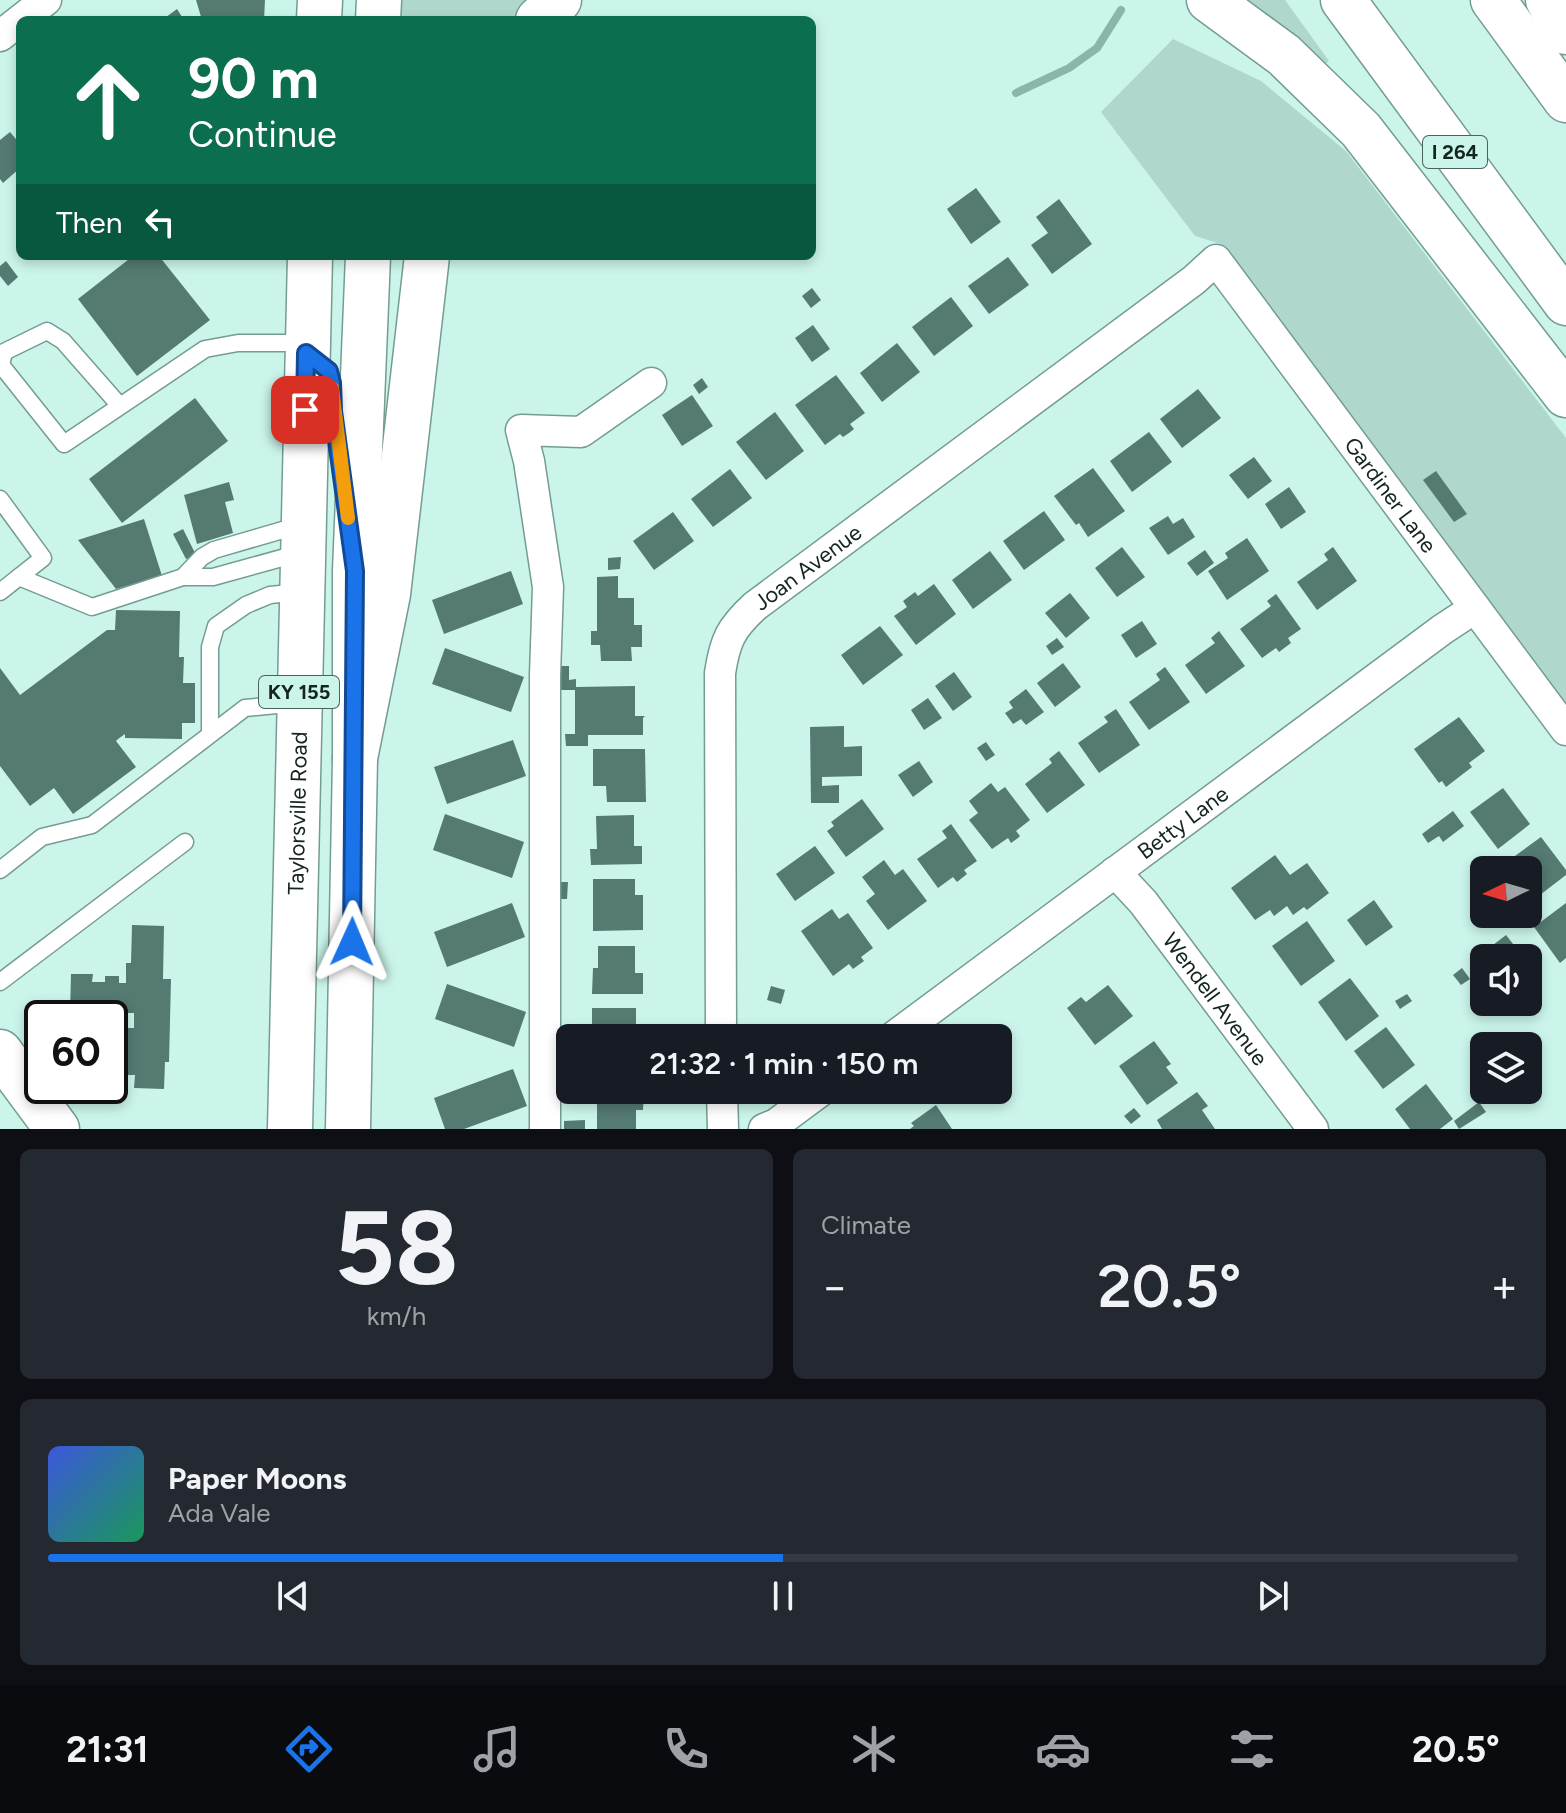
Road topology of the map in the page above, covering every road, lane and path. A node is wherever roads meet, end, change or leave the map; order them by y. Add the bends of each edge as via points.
1 (46, 0) edge
2 (559, 0) edge
3 (1209, 0) edge
4 (1343, 0) edge
5 (1493, 0) edge
6 (1548, 0) edge
7 (26, 16) edge
8 (542, 16) edge
9 (16, 23) edge
10 (1566, 32) edge
11 (0, 36) edge
12 (1566, 100) edge
13 (310, 260) edge
14 (368, 260) edge
15 (427, 260) edge
16 (1216, 260) joint
17 (1566, 303) edge
18 (306, 348) junction
19 (651, 383) dead end
20 (1566, 395) edge
21 (120, 406) junction
22 (0, 499) edge
23 (302, 557) junction
24 (355, 571) junction
25 (19, 577) junction
26 (183, 577) junction
27 (0, 592) edge
28 (1475, 608) junction
29 (299, 703) junction
30 (1566, 730) edge
31 (210, 733) junction
32 (355, 758) junction
33 (185, 842) dead end
34 (0, 870) edge
35 (1115, 872) junction
36 (0, 982) edge
37 (721, 1024) edge
38 (911, 1024) edge
39 (0, 1052) edge
40 (722, 1104) edge
41 (806, 1104) edge
42 (783, 1125) edge
43 (52, 1127) edge
44 (290, 1129) edge
45 (348, 1129) edge
46 (545, 1129) edge
47 (723, 1129) edge
48 (1313, 1129) edge

1 - 7 street
2 - 8 main road
3 - 20 main road via 1284,55 1361,130
4 - 17 main road, I 264
5 - 12 main road
6 - 10 main road
9 - 11 street
13 - 18 main road, Taylorsville Road / KY 155
14 - 24 main road, KY 155
15 - 32 main road via 388,594
16 - 28 street, Gardiner Lane
16 - 37 street, Joan Avenue via 737,622 723,649 720,673
18 - 21 lane via 238,343 205,349
18 - 23 main road, Taylorsville Road / KY 155
18 - 24 main road via 329,371 332,383
19 - 46 street via 581,432 521,430 548,587
21 - 21 lane via 64,444 1,365 4,352 47,331 63,341
22 - 25 lane via 43,558
23 - 26 lane via 213,577
23 - 26 lane via 214,550
23 - 29 main road, Taylorsville Road / KY 155
23 - 31 lane via 270,595 216,626 210,647
24 - 32 main road, KY 155
25 - 26 lane via 92,607
25 - 27 lane
28 - 30 street, Gardiner Lane
28 - 35 street, Betty Lane
29 - 31 lane via 245,708
29 - 44 main road, Taylorsville Road / KY 155
31 - 34 lane via 92,825 42,837
32 - 45 main road, KY 155
33 - 36 lane
35 - 38 street, Betty Lane
35 - 48 street, Wendell Avenue
39 - 43 main road
40 - 47 street
41 - 42 street

